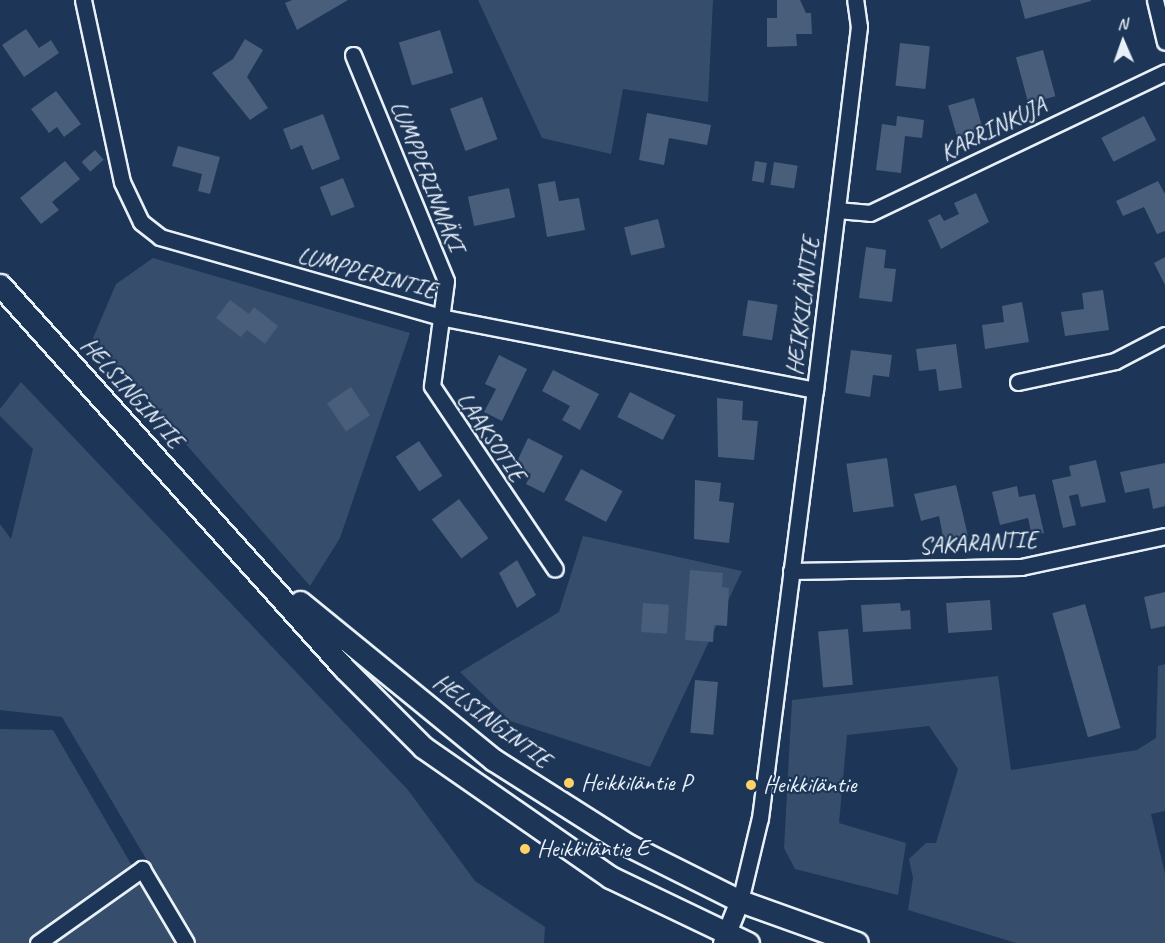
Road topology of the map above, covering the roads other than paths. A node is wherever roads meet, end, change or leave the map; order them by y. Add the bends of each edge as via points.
1 (83, 0) edge
2 (855, 0) edge
3 (1155, 0) edge
4 (1165, 42) edge
5 (353, 55) dead end
6 (1165, 72) edge
7 (837, 210) junction
8 (0, 285) edge
9 (440, 317) junction
10 (1165, 335) edge
11 (1018, 382) dead end
12 (815, 390) junction
13 (1165, 536) edge
14 (251, 561) junction
15 (555, 569) dead end
16 (791, 571) junction
17 (740, 901) junction
18 (724, 939) edge
19 (38, 943) edge
20 (186, 943) edge
21 (748, 943) edge
22 (857, 943) edge

1 - 9 street, LUMPPERINTIE via 122,182 141,222 160,237 186,247
2 - 7 street, HEIKKILÄNTIE via 859,27
3 - 4 street
5 - 9 street, LUMPPERINMÄKI via 446,281
6 - 7 street, KARRINKUJA via 870,213
7 - 12 street, HEIKKILÄNTIE
8 - 14 main road, HELSINGINTIE
9 - 12 street, LUMPPERINTIE
9 - 15 street, LAAKSOTIE via 432,386
10 - 11 street via 1115,361
12 - 16 street, HEIKKILÄNTIE
13 - 16 street, SAKARANTIE via 1021,567
14 - 17 main road, HELSINGINTIE via 494,760 628,845
14 - 18 main road, HELSINGINTIE via 344,668 423,747 610,877
16 - 17 street, HEIKKILÄNTIE via 760,818
17 - 18 street
17 - 22 main road, HELSINGINTIE
18 - 21 main road, HELSINGINTIE
19 - 20 street via 142,868

